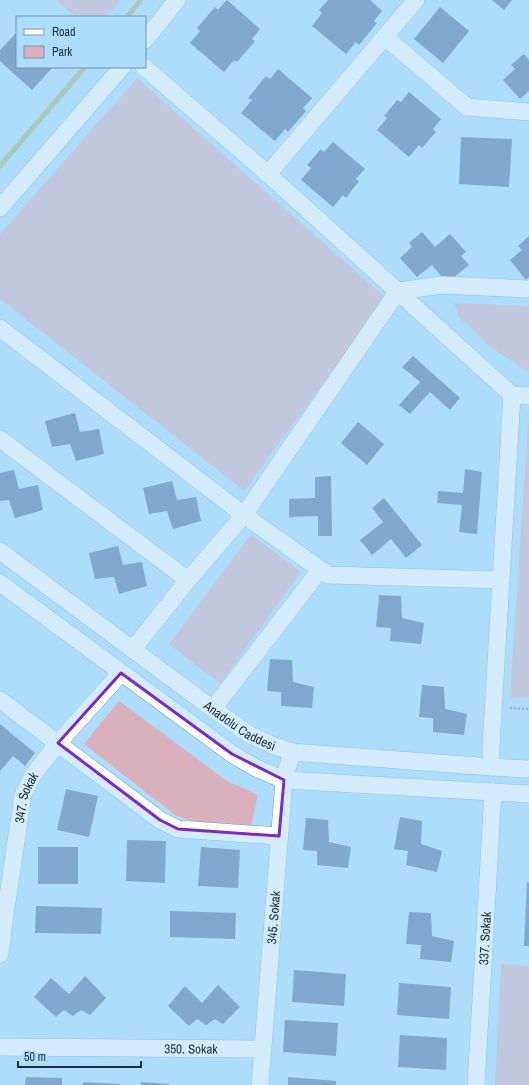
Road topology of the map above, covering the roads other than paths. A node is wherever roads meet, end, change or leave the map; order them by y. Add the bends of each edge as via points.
1 (178, 0) edge
2 (416, 0) edge
3 (385, 37) junction
4 (146, 39) edge
5 (121, 68) edge
6 (145, 68) edge
7 (529, 112) edge
8 (268, 174) junction
9 (0, 208) edge
10 (529, 289) edge
11 (398, 291) junction
12 (0, 328) edge
13 (521, 396) edge
14 (0, 439) edge
15 (244, 515) junction
16 (0, 551) edge
17 (320, 570) junction
18 (188, 580) junction
19 (501, 580) junction
20 (0, 583) edge
21 (133, 649) junction
22 (121, 673) junction
23 (0, 700) edge
24 (213, 709) junction
25 (58, 743) junction
26 (292, 752) junction
27 (491, 767) junction
28 (529, 769) edge
29 (284, 780) junction
30 (493, 792) junction
31 (529, 794) edge
32 (279, 836) junction
33 (2, 922) edge
34 (0, 954) edge
35 (0, 1047) edge
36 (262, 1048) junction
37 (260, 1085) edge
38 (476, 1085) edge

1 - 4 street
2 - 3 street
3 - 7 street via 467,107
3 - 8 street
5 - 9 street
6 - 8 street
8 - 11 street
10 - 11 street via 442,285
11 - 13 street
11 - 15 street
12 - 15 street
13 - 19 street
14 - 18 street
15 - 17 street
15 - 18 street
16 - 21 street, Anadolu Caddesi
17 - 19 street via 328,575
17 - 24 street
18 - 21 street
19 - 27 street
20 - 22 street, Anadolu Caddesi
21 - 24 street, Anadolu Caddesi
22 - 25 street, 347. Sokak
22 - 29 street, Anadolu Caddesi via 232,754
23 - 25 street
24 - 26 street, Anadolu Caddesi via 250,735
25 - 32 street via 160,820 178,829
25 - 33 street, 347. Sokak via 33,775 23,795
26 - 27 street, Anadolu Caddesi
26 - 29 street, 345. Sokak
27 - 28 street, Anadolu Caddesi
29 - 30 street, Anadolu Caddesi
29 - 32 street, 345. Sokak
30 - 31 street, Anadolu Caddesi
30 - 38 street, 337. Sokak
32 - 36 street, 345. Sokak
33 - 34 street, 347. Sokak
35 - 36 street, 350. Sokak
36 - 37 street, 345. Sokak

